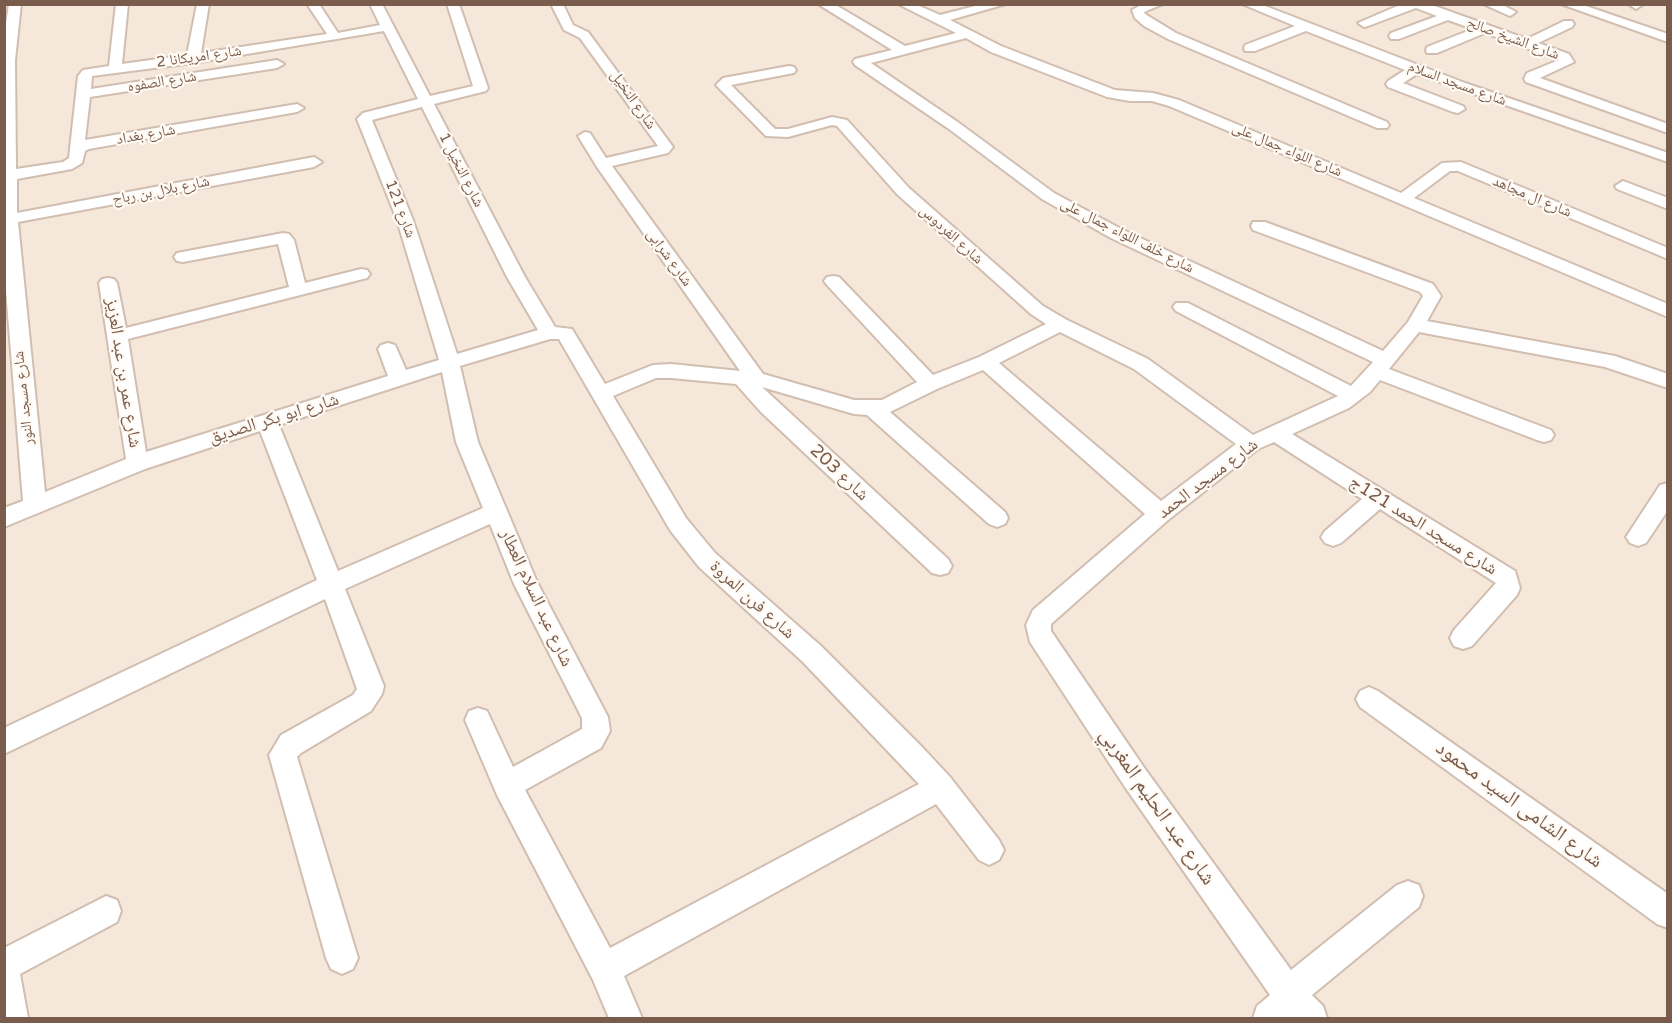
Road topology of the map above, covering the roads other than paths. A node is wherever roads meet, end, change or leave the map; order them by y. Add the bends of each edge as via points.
1 (15, 4) edge
2 (122, 4) edge
3 (203, 4) edge
4 (313, 4) edge
5 (376, 4) edge
6 (453, 4) edge
7 (556, 4) edge
8 (824, 4) edge
9 (904, 4) edge
10 (1000, 4) edge
11 (1157, 4) edge
12 (1248, 4) edge
13 (1415, 4) edge
14 (1489, 4) edge
15 (1567, 4) edge
16 (1446, 11) edge
17 (1510, 12) dead end
18 (939, 19) junction
19 (1364, 23) dead end
20 (1568, 24) dead end
21 (387, 27) junction
22 (1305, 27) junction
23 (1483, 28) junction
24 (967, 34) junction
25 (1395, 36) dead end
26 (335, 37) junction
27 (1668, 38) edge
28 (1527, 44) junction
29 (1250, 48) dead end
30 (1432, 50) dead end
31 (904, 51) junction
32 (194, 59) junction
33 (6, 60) edge
34 (277, 64) dead end
35 (115, 69) junction
36 (1415, 69) junction
37 (789, 70) dead end
38 (877, 75) junction
39 (856, 81) dead end
40 (7, 89) edge
41 (83, 94) junction
42 (426, 103) junction
43 (297, 108) dead end
44 (1458, 109) dead end
45 (1382, 126) dead end
46 (7, 129) edge
47 (1668, 129) edge
48 (585, 136) dead end
49 (77, 149) junction
50 (1668, 158) edge
51 (314, 162) dead end
52 (602, 164) junction
53 (7, 175) edge
54 (1623, 186) dead end
55 (1402, 199) junction
56 (1668, 204) edge
57 (9, 219) junction
58 (1259, 226) dead end
59 (1668, 254) edge
60 (8, 255) edge
61 (183, 257) dead end
62 (361, 274) dead end
63 (833, 281) dead end
64 (108, 283) dead end
65 (298, 289) junction
66 (1182, 307) dead end
67 (1668, 311) edge
68 (1060, 324) junction
69 (1415, 325) junction
70 (549, 333) junction
71 (118, 336) junction
72 (388, 349) dead end
73 (986, 362) junction
74 (450, 363) junction
75 (1381, 365) junction
76 (748, 378) junction
77 (399, 379) junction
78 (1668, 381) edge
79 (930, 384) junction
80 (602, 393) junction
81 (1353, 396) junction
82 (872, 408) junction
83 (267, 422) junction
84 (1273, 432) junction
85 (1544, 435) dead end
86 (1251, 444) junction
87 (137, 463) junction
88 (1668, 491) edge
89 (1378, 498) junction
90 (34, 505) junction
91 (496, 512) junction
92 (1160, 514) junction
93 (4, 518) edge
94 (997, 518) dead end
95 (1333, 537) dead end
96 (1638, 537) dead end
97 (940, 566) dead end
98 (331, 585) junction
99 (1042, 617) joint
100 (1463, 638) dead end
101 (1369, 699) dead end
102 (478, 720) dead end
103 (4, 742) edge
104 (507, 785) junction
105 (940, 787) junction
106 (989, 850) dead end
107 (1408, 896) dead end
108 (106, 910) dead end
109 (1668, 913) edge
110 (342, 958) dead end
111 (4, 965) edge
112 (604, 969) junction
113 (4, 973) edge
114 (1290, 1007) edge
115 (12, 1018) edge
116 (626, 1018) edge

1 - 33 street, شارع مسجد النور
2 - 35 street
3 - 32 street
4 - 26 street
5 - 21 street, شارع النخيل 1
6 - 42 street via 481,87
7 - 52 street, شارع النخيل via 568,27 584,35 666,147
8 - 31 street
9 - 18 street, شارع اللواء جمال على
10 - 18 street
11 - 45 street via 1138,10 1138,15 1172,36
12 - 22 street, شارع مسجد السلام
13 - 16 street, شارع الشيخ صالح
13 - 19 street
14 - 17 street
15 - 27 street
16 - 23 street, شارع الشيخ صالح
16 - 25 street
18 - 24 street, شارع اللواء جمال على
20 - 28 street
21 - 26 street, شارع امريكانا 2
21 - 42 street, شارع النخيل 1
22 - 29 street
22 - 36 street, شارع مسجد السلام
23 - 28 street, شارع الشيخ صالح
23 - 30 street
24 - 31 street
24 - 55 street, شارع اللواء جمال على via 996,50 1112,94 1162,98
26 - 32 street, شارع امريكانا 2
28 - 47 street, شارع الشيخ صالح via 1567,60 1532,76 1533,81
31 - 38 street via 861,61
32 - 35 street, شارع امريكانا 2
33 - 40 street, شارع مسجد النور
34 - 41 street, شارع الصفوه
35 - 41 street, شارع امريكانا 2 via 88,73
36 - 44 street via 1393,84
36 - 50 street, شارع مسجد السلام
37 - 68 street, شارع الفردوس via 723,85 771,133 788,133 834,121 842,123 903,191 1037,310
38 - 39 street
38 - 75 street, شارع خلف اللواء جمال على via 1048,196 1084,217
40 - 46 street, شارع مسجد النور
41 - 49 street, شارع امريكانا 2
42 - 70 street, شارع النخيل 1
42 - 74 street, شارع 121 via 364,119 405,220
43 - 49 street, شارع بغداد
46 - 53 street, شارع مسجد النور
48 - 52 street, شارع شرابى
49 - 53 street via 77,160 67,166
51 - 57 street, شارع بلال بن رباح
52 - 76 street, شارع شرابى
53 - 57 street, شارع مسجد النور
54 - 56 street
55 - 59 street, شارع ال مجاهد via 1454,165
55 - 67 street, شارع اللواء جمال على
57 - 60 street, شارع مسجد النور
58 - 69 street, شارع مسجد الحمد via 1427,288 1432,296
60 - 90 street, شارع مسجد النور
61 - 65 street via 283,238
62 - 65 street
63 - 79 street
64 - 71 street, شارع عمر بن عبد العزيز
65 - 71 street
66 - 81 street
68 - 73 street
68 - 86 street, شارع الفردوس via 1141,364
69 - 75 street, شارع مسجد الحمد
69 - 78 street via 1608,361
70 - 74 street, شارع ابو بكر الصديق
70 - 80 street, شارع فرن المروة via 567,335
71 - 87 street, شارع عمر بن عبد العزيز
72 - 77 street
73 - 79 street
73 - 92 street
74 - 77 street, شارع ابو بكر الصديق
74 - 91 street, شارع عبد السلام العطار via 467,441
75 - 81 street, شارع مسجد الحمد
75 - 85 street, شارع خلف اللواء جمال على
76 - 80 street via 662,370
76 - 82 street
76 - 97 street, شارع 203 via 768,407
77 - 83 street, شارع ابو بكر الصديق
79 - 82 street via 887,406
80 - 105 street, شارع فرن المروة via 678,524 707,560 812,654
81 - 84 street, شارع مسجد الحمد
82 - 94 street
83 - 87 street, شارع ابو بكر الصديق
83 - 98 street
84 - 86 street, شارع مسجد الحمد
84 - 89 street, شارع مسجد الحمد 121ج
86 - 92 street, شارع مسجد الحمد
87 - 90 street, شارع ابو بكر الصديق
88 - 96 street
89 - 95 street
89 - 100 street, شارع مسجد الحمد 121ج via 1507,578 1508,588
90 - 93 street, شارع ابو بكر الصديق
91 - 98 street
91 - 104 street, شارع عبد السلام العطار via 526,584 595,717 596,731 591,739
92 - 99 street, شارع مسجد الحمد
98 - 103 street
98 - 110 street via 371,686 369,694 362,703 291,744 283,761
99 - 114 street, شارع عبد الحليم المغربي via 1039,634
101 - 109 street, شارع الشامى السيد محمود
102 - 104 street
104 - 112 street
105 - 106 street, شارع فرن المروة
105 - 112 street
107 - 114 street, شارع عبد الحليم المغربي
108 - 111 street
112 - 116 street
113 - 115 street

